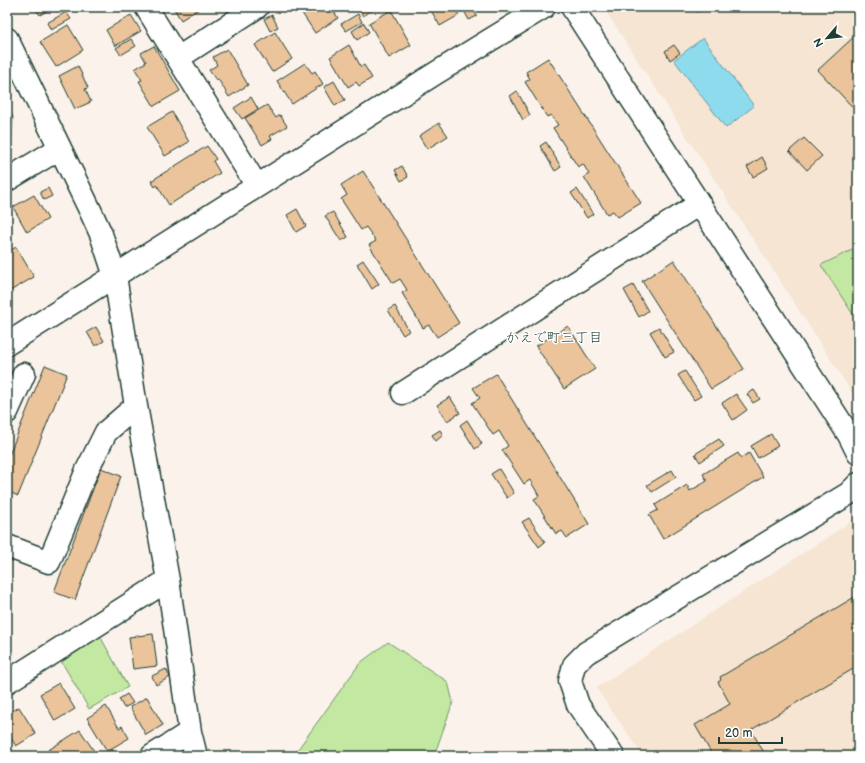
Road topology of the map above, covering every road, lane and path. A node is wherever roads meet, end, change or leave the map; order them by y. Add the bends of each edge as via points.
1 (146, 7) edge
2 (257, 7) edge
3 (544, 7) edge
4 (572, 7) edge
5 (7, 39) edge
6 (178, 58) junction
7 (60, 148) junction
8 (7, 180) edge
9 (257, 186) junction
10 (699, 204) junction
11 (115, 276) junction
12 (7, 344) edge
13 (24, 374) dead end
14 (403, 393) dead end
15 (136, 406) junction
16 (7, 412) edge
17 (858, 452) edge
18 (858, 484) edge
19 (7, 546) edge
20 (168, 580) junction
21 (7, 682) edge
22 (190, 732) junction
23 (152, 756) edge
24 (196, 756) edge
25 (613, 756) edge

1 - 6 street
2 - 6 street
3 - 9 street
4 - 10 street
5 - 7 street
6 - 9 street
7 - 8 street
7 - 11 street via 101,234
9 - 11 street
10 - 14 street
10 - 17 street
11 - 12 street
11 - 15 street
13 - 16 street
15 - 19 street via 106,432 86,470 49,562
15 - 20 street
18 - 25 street via 848,494 586,653 574,665 570,681 578,705
20 - 21 street
20 - 22 street
22 - 23 street
22 - 24 street

